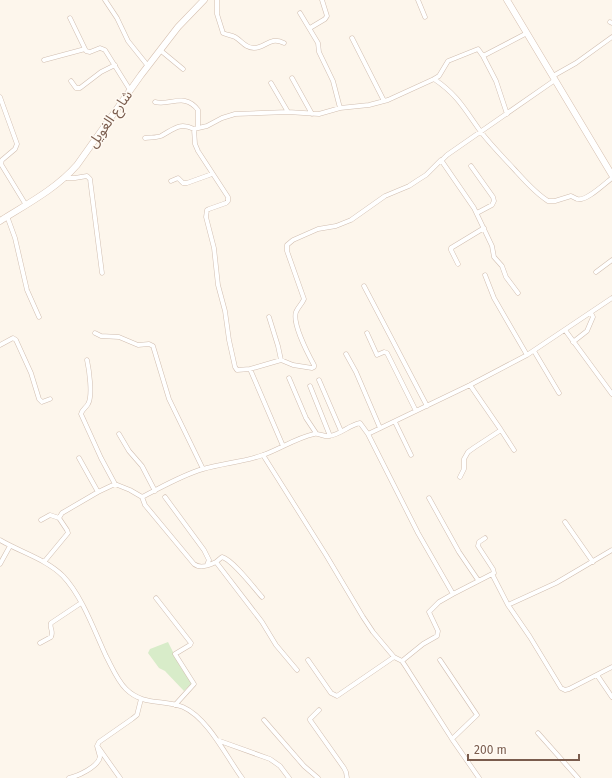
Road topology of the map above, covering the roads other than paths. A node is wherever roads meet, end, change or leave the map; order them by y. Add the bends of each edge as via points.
1 (105, 0) edge
2 (204, 0) edge
3 (217, 0) edge
4 (322, 0) edge
5 (418, 0) edge
6 (507, 0) edge
7 (300, 13) dead end
8 (425, 17) dead end
9 (70, 18) dead end
10 (310, 28) junction
11 (527, 33) junction
12 (612, 37) edge
13 (352, 38) dead end
14 (284, 43) dead end
15 (85, 49) junction
16 (160, 50) junction
17 (483, 56) junction
18 (44, 60) dead end
19 (115, 65) junction
20 (148, 66) junction
21 (183, 69) dead end
22 (292, 78) dead end
23 (554, 78) junction
24 (434, 80) junction
25 (71, 81) dead end
26 (270, 83) dead end
27 (130, 90) junction
28 (0, 97) edge
29 (155, 102) dead end
30 (384, 102) junction
31 (340, 108) junction
32 (288, 112) junction
33 (312, 114) junction
34 (507, 114) junction
35 (196, 128) junction
36 (482, 132) junction
37 (145, 138) dead end
38 (441, 160) junction
39 (471, 166) dead end
40 (212, 174) junction
41 (612, 177) edge
42 (66, 178) junction
43 (171, 182) dead end
44 (26, 205) junction
45 (477, 213) junction
46 (7, 216) junction
47 (0, 221) edge
48 (484, 228) junction
49 (612, 260) edge
50 (458, 264) dead end
51 (596, 272) dead end
52 (102, 273) dead end
53 (485, 275) dead end
54 (364, 286) dead end
55 (518, 293) dead end
56 (612, 298) edge
57 (591, 313) junction
58 (39, 317) dead end
59 (269, 317) dead end
60 (565, 330) junction
61 (95, 333) dead end
62 (367, 333) dead end
63 (574, 342) junction
64 (0, 345) edge
65 (534, 351) junction
66 (346, 354) dead end
67 (527, 355) junction
68 (87, 360) dead end
69 (281, 360) junction
70 (250, 369) junction
71 (289, 378) dead end
72 (319, 380) dead end
73 (470, 385) junction
74 (310, 386) dead end
75 (559, 393) dead end
76 (612, 394) edge
77 (50, 399) dead end
78 (427, 406) junction
79 (416, 411) junction
80 (395, 422) junction
81 (380, 428) junction
82 (501, 430) junction
83 (341, 431) junction
84 (316, 433) junction
85 (119, 434) dead end
86 (368, 434) junction
87 (330, 436) junction
88 (283, 446) junction
89 (514, 450) dead end
90 (264, 455) junction
91 (411, 455) dead end
92 (79, 458) dead end
93 (203, 469) junction
94 (460, 477) dead end
95 (115, 484) junction
96 (155, 491) junction
97 (98, 492) junction
98 (142, 496) junction
99 (164, 497) dead end
100 (429, 498) dead end
101 (59, 518) junction
102 (42, 520) dead end
103 (564, 522) dead end
104 (485, 538) dead end
105 (0, 540) edge
106 (10, 546) junction
107 (612, 550) edge
108 (44, 562) junction
109 (216, 562) junction
110 (592, 562) junction
111 (0, 564) edge
112 (207, 565) junction
113 (492, 574) junction
114 (478, 580) junction
115 (453, 594) junction
116 (262, 597) dead end
117 (156, 598) dead end
118 (81, 603) junction
119 (508, 605) junction
120 (40, 642) dead end
121 (394, 657) junction
122 (308, 660) dead end
123 (440, 660) dead end
124 (402, 661) junction
125 (612, 667) edge
126 (297, 670) dead end
127 (597, 675) junction
128 (612, 697) edge
129 (141, 699) junction
130 (175, 705) junction
131 (319, 710) dead end
132 (264, 720) dead end
133 (538, 733) dead end
134 (452, 739) junction
135 (217, 740) junction
136 (97, 746) junction
137 (69, 778) edge
138 (120, 778) edge
139 (242, 778) edge
140 (289, 778) edge
141 (318, 778) edge
142 (347, 778) edge
143 (479, 778) edge
144 (578, 778) edge

1 - 20 street via 128,41
2 - 16 street, شارع الغويل
3 - 14 street via 217,14 223,33 235,37 246,46 256,48 274,40
4 - 10 street via 327,16 325,20
5 - 8 street
6 - 11 street
7 - 10 street
9 - 15 street
10 - 31 street via 333,81
11 - 17 street
11 - 23 street
12 - 23 street
13 - 30 street
15 - 18 street
15 - 19 street via 88,52 103,49
16 - 20 street, شارع الغويل
16 - 21 street
17 - 24 street via 477,49 448,61
17 - 34 street via 496,81
19 - 25 street via 80,88 76,88
19 - 27 street
20 - 27 street, شارع الغويل
22 - 33 street
23 - 34 street
23 - 41 street
24 - 30 street
24 - 36 street via 459,99
26 - 32 street
27 - 42 street, شارع الغويل
28 - 44 street via 17,144 16,149 2,160 1,164
29 - 35 street via 177,100 192,104 198,110
30 - 31 street
31 - 33 street
32 - 33 street
32 - 35 street via 235,114
34 - 36 street
35 - 37 street via 179,126 160,136
35 - 40 street via 195,144
36 - 38 street
36 - 41 street via 518,173 548,201 571,196 577,199 584,198
38 - 45 street
38 - 69 street via 426,175 409,186 385,196 351,220 318,229 287,245 294,274 304,299 296,312 296,320 314,367 300,367
39 - 45 street via 494,201 492,205
40 - 43 street via 187,183 178,178
40 - 70 street via 228,197 226,203 209,208 206,213 216,258 218,285 235,367 239,370
42 - 44 street, شارع الغويل
42 - 52 street via 87,176 90,179
44 - 46 street, شارع الغويل
45 - 48 street
46 - 47 street, شارع الغويل
46 - 58 street via 26,285
48 - 50 street via 451,248
48 - 55 street via 494,257
49 - 51 street
53 - 67 street via 496,303
54 - 78 street
56 - 57 street
57 - 60 street
57 - 63 street via 593,317 587,331
59 - 69 street
60 - 63 street
60 - 65 street
61 - 93 street via 119,337 138,345 153,346 169,400
62 - 79 street via 377,355 384,352 387,354
63 - 76 street
64 - 77 street via 13,338 16,340 39,399 42,402
65 - 67 street
65 - 75 street
66 - 81 street
67 - 73 street
68 - 95 street via 90,400 81,414
69 - 70 street
70 - 88 street
71 - 84 street via 306,418
72 - 83 street
73 - 78 street
73 - 82 street
74 - 87 street
78 - 79 street
79 - 80 street
80 - 81 street
80 - 91 street
81 - 86 street
82 - 89 street
82 - 94 street via 468,452
83 - 86 street via 354,424 360,424
83 - 87 street
84 - 87 street
84 - 88 street
85 - 96 street via 142,466
86 - 115 street via 418,533
88 - 90 street
90 - 93 street
90 - 121 street via 363,617
92 - 97 street
93 - 96 street
95 - 97 street
95 - 98 street
96 - 98 street
97 - 101 street via 66,510
98 - 112 street via 145,504 194,564 197,567
99 - 112 street via 204,550 209,560
100 - 114 street
101 - 102 street via 50,516
101 - 108 street via 68,533
103 - 110 street
104 - 113 street via 478,546 493,569
105 - 106 street
106 - 108 street
106 - 111 street
107 - 110 street
108 - 118 street via 62,575
109 - 112 street
109 - 116 street via 222,557 225,558
109 - 126 street
110 - 119 street via 556,583
113 - 114 street
113 - 119 street
114 - 115 street
115 - 124 street via 429,612 438,631 437,636 422,644
117 - 130 street via 191,643 175,654 194,684
118 - 120 street via 51,623 51,636
118 - 129 street via 118,678 130,693
119 - 127 street via 562,688 569,689
121 - 122 street via 337,696 331,693
121 - 124 street
123 - 134 street via 477,715
124 - 134 street
125 - 127 street
127 - 128 street
129 - 130 street
129 - 136 street via 137,715 102,739
130 - 135 street via 191,712 206,725
131 - 142 street via 310,720 341,762
132 - 141 street via 304,766
133 - 144 street
134 - 143 street
135 - 139 street
135 - 140 street via 270,759 280,766
136 - 137 street via 100,757 98,762
136 - 138 street

